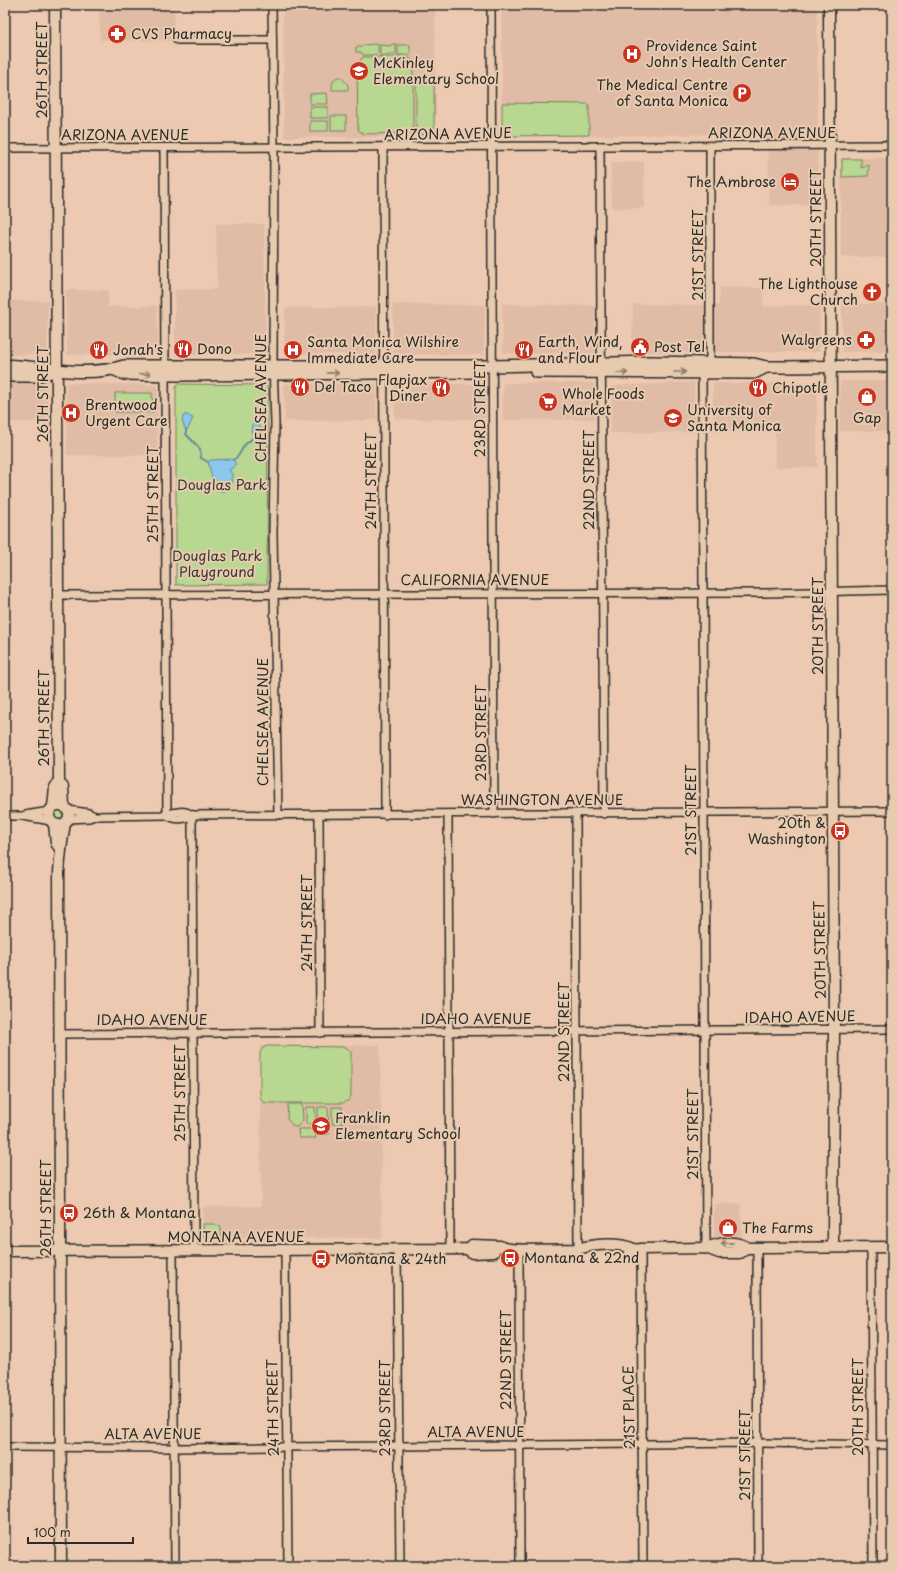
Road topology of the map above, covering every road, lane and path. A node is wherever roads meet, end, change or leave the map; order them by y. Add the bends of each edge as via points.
1 (55, 5) edge
2 (272, 5) edge
3 (491, 5) edge
4 (829, 5) edge
5 (177, 40) dead end
6 (272, 40) junction
7 (829, 145) junction
8 (892, 145) edge
9 (492, 146) junction
10 (600, 146) junction
11 (710, 146) junction
12 (5, 148) edge
13 (56, 148) junction
14 (164, 148) junction
15 (274, 148) junction
16 (383, 148) junction
17 (715, 363) junction
18 (5, 365) edge
19 (892, 366) edge
20 (766, 367) junction
21 (830, 367) junction
22 (273, 369) junction
23 (492, 369) junction
24 (602, 369) junction
25 (56, 370) junction
26 (384, 370) junction
27 (165, 371) junction
28 (702, 372) junction
29 (5, 376) edge
30 (892, 590) edge
31 (494, 593) junction
32 (603, 593) junction
33 (703, 593) junction
34 (832, 593) junction
35 (167, 594) junction
36 (275, 594) junction
37 (384, 594) junction
38 (58, 595) junction
39 (59, 783) junction
40 (892, 811) edge
41 (704, 812) junction
42 (832, 812) junction
43 (319, 814) junction
44 (385, 814) junction
45 (448, 814) junction
46 (494, 814) junction
47 (576, 814) junction
48 (604, 814) junction
49 (66, 815) junction
50 (167, 815) junction
51 (192, 815) junction
52 (278, 815) junction
53 (5, 816) edge
54 (52, 816) junction
55 (60, 849) junction
56 (834, 1029) junction
57 (892, 1029) edge
58 (705, 1031) junction
59 (448, 1032) junction
60 (577, 1032) junction
61 (192, 1033) junction
62 (320, 1033) junction
63 (60, 1034) junction
64 (833, 1247) junction
65 (871, 1247) junction
66 (892, 1247) edge
67 (706, 1248) junction
68 (752, 1248) junction
69 (397, 1249) junction
70 (450, 1249) junction
71 (519, 1249) junction
72 (578, 1249) junction
73 (637, 1249) junction
74 (194, 1250) junction
75 (285, 1250) junction
76 (5, 1251) edge
77 (60, 1251) junction
78 (173, 1251) junction
79 (758, 1443) junction
80 (520, 1445) junction
81 (643, 1445) junction
82 (872, 1445) junction
83 (892, 1445) edge
84 (287, 1446) junction
85 (398, 1446) junction
86 (5, 1447) edge
87 (61, 1447) junction
88 (174, 1448) junction
89 (62, 1566) edge
90 (174, 1566) edge
91 (288, 1566) edge
92 (400, 1566) edge
93 (520, 1566) edge
94 (643, 1566) edge
95 (758, 1566) edge
96 (873, 1566) edge

1 - 13 street, 26TH STREET
2 - 6 street, CHELSEA AVENUE
3 - 9 street, 23RD STREET
4 - 7 street, 20TH STREET
5 - 6 street
6 - 15 street, CHELSEA AVENUE
7 - 8 street, ARIZONA AVENUE
7 - 11 street, ARIZONA AVENUE
7 - 21 street, 20TH STREET
9 - 10 street, ARIZONA AVENUE
9 - 16 street, ARIZONA AVENUE
9 - 23 street, 23RD STREET
10 - 11 street, ARIZONA AVENUE
10 - 24 street, 22ND STREET
11 - 17 street, 21ST STREET
12 - 13 street, ARIZONA AVENUE
13 - 14 street, ARIZONA AVENUE
13 - 25 street, 26TH STREET
14 - 15 street, ARIZONA AVENUE
14 - 27 street, 25TH STREET
15 - 16 street, ARIZONA AVENUE
15 - 22 street, CHELSEA AVENUE
16 - 26 street, 24TH STREET
17 - 20 main road via 754,364
17 - 24 main road
17 - 28 main road via 716,367 705,368
18 - 25 main road
19 - 21 main road
20 - 21 main road
20 - 28 main road via 754,372
21 - 34 street, 20TH STREET
22 - 26 main road
22 - 27 main road
22 - 36 street, CHELSEA AVENUE
23 - 24 main road
23 - 26 main road
23 - 31 street, 23RD STREET
24 -> 28 main road
24 - 32 street, 22ND STREET
25 - 27 main road via 113,369 124,366
25 - 29 main road via 37,376
25 - 38 street, 26TH STREET
26 - 37 street, 24TH STREET
27 - 35 street, 25TH STREET
28 - 33 street, 21ST STREET
30 - 34 street, CALIFORNIA AVENUE
31 - 32 street, CALIFORNIA AVENUE
31 - 37 street, CALIFORNIA AVENUE
31 - 46 street, 23RD STREET
32 - 33 street, CALIFORNIA AVENUE
32 - 48 street, 22ND STREET
33 - 34 street, CALIFORNIA AVENUE
33 - 41 street, 21ST STREET
34 - 42 street, 20TH STREET
35 - 36 street, CALIFORNIA AVENUE
35 - 38 street, CALIFORNIA AVENUE
35 - 50 street, 25TH STREET
36 - 37 street, CALIFORNIA AVENUE
36 - 52 street, CHELSEA AVENUE
37 - 44 street, 24TH STREET
38 - 39 street, 26TH STREET
39 - 49 street, 26TH STREET via 63,786
39 - 54 street, 26TH STREET via 55,787
40 - 42 street, WASHINGTON AVENUE
41 - 42 street, WASHINGTON AVENUE
41 - 48 street, WASHINGTON AVENUE
41 - 58 street, 21ST STREET
42 - 56 street, 20TH STREET
43 - 44 street, WASHINGTON AVENUE
43 - 52 street, WASHINGTON AVENUE
43 - 62 street, 24TH STREET
44 - 45 street, WASHINGTON AVENUE
45 - 46 street, WASHINGTON AVENUE
45 - 59 street
46 - 47 street, WASHINGTON AVENUE
47 - 48 street, WASHINGTON AVENUE
47 - 60 street, 22ND STREET
49 - 50 street, WASHINGTON AVENUE via 90,818
49 - 54 street via 59,825
49 - 54 street via 58,805
49 - 55 street, 26TH STREET
50 - 51 street, WASHINGTON AVENUE via 173,812 187,812
51 - 52 street, WASHINGTON AVENUE
51 - 61 street, 25TH STREET
53 - 54 street
54 - 55 street, 26TH STREET via 56,843
55 - 63 street, 26TH STREET
56 - 57 street, IDAHO AVENUE
56 - 58 street, IDAHO AVENUE
56 - 64 street, 20TH STREET
58 - 60 street, IDAHO AVENUE
58 - 67 street, 21ST STREET
59 - 60 street, IDAHO AVENUE
59 - 62 street, IDAHO AVENUE
59 - 70 street
60 - 72 street, 22ND STREET
61 - 62 street, IDAHO AVENUE
61 - 63 street, IDAHO AVENUE
61 - 74 street, 25TH STREET
63 - 77 street, 26TH STREET
64 - 65 street, MONTANA AVENUE
64 - 68 street, MONTANA AVENUE
65 - 66 street, MONTANA AVENUE
65 - 82 street, 20TH STREET
67 - 68 street, MONTANA AVENUE via 719,1253 740,1253
67 - 73 street, MONTANA AVENUE
68 - 79 street, 21ST STREET
69 - 70 street, MONTANA AVENUE
69 - 75 street, MONTANA AVENUE
69 - 85 street, 23RD STREET
70 - 71 street, MONTANA AVENUE via 468,1249 472,1245
71 - 72 street, MONTANA AVENUE
71 - 80 street, 22ND STREET
72 - 73 street, MONTANA AVENUE via 586,1252 627,1252
73 - 81 street, 21ST PLACE
74 - 75 street, MONTANA AVENUE
74 - 78 street, MONTANA AVENUE
75 - 84 street, 24TH STREET
76 - 77 street, MONTANA AVENUE
77 - 78 street, MONTANA AVENUE
77 - 87 street, 26TH STREET
78 - 88 street
79 - 81 street, ALTA AVENUE
79 - 82 street, ALTA AVENUE
79 - 95 street, 21ST STREET
80 - 81 street, ALTA AVENUE
80 - 85 street, ALTA AVENUE
80 - 93 street, 22ND STREET
81 - 94 street, 21ST PLACE
82 - 83 street, ALTA AVENUE
82 - 96 street, 20TH STREET
84 - 85 street, ALTA AVENUE
84 - 88 street, ALTA AVENUE
84 - 91 street, 24TH STREET
85 - 92 street, 23RD STREET
86 - 87 street, ALTA AVENUE
87 - 88 street, ALTA AVENUE
87 - 89 street, 26TH STREET
88 - 90 street

